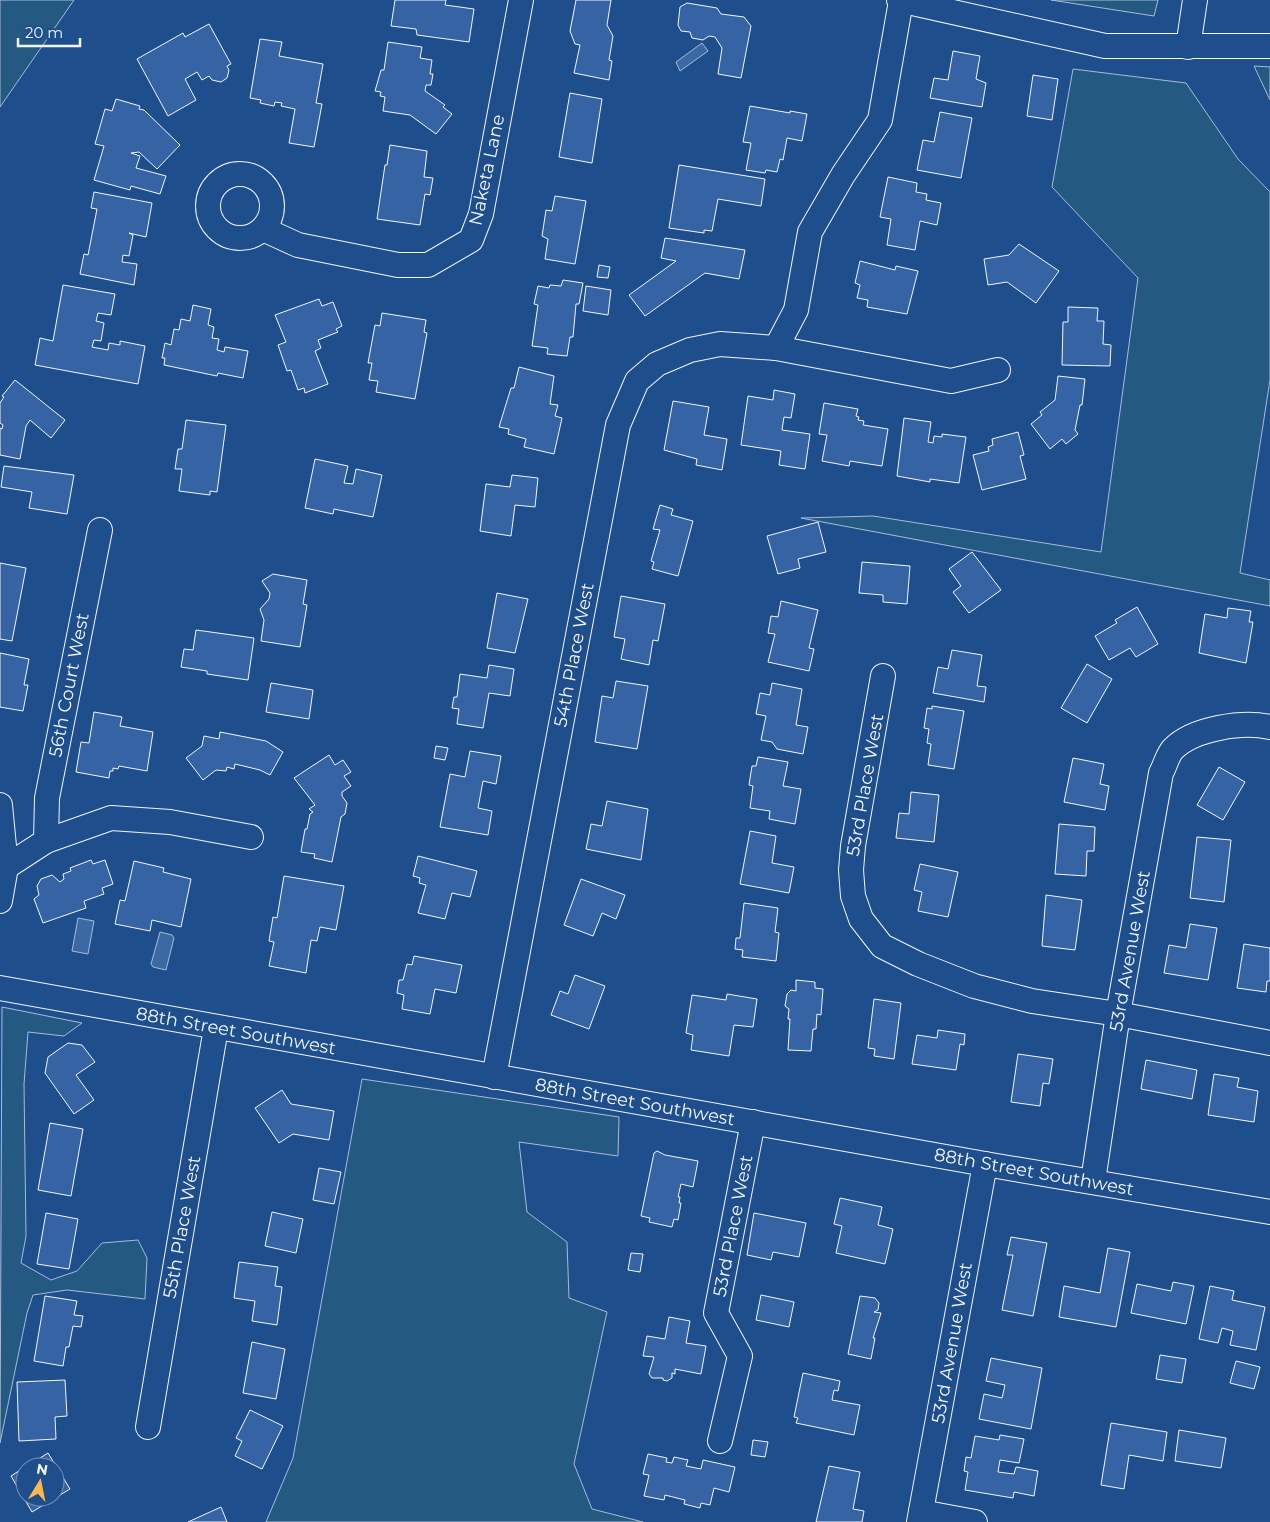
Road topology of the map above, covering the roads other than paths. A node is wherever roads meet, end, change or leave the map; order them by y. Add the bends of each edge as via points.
1 (521, 0) edge
2 (900, 0) edge
3 (1195, 0) edge
4 (1270, 46) edge
5 (1188, 47) junction
6 (263, 229) dead end
7 (776, 348) junction
8 (998, 370) dead end
9 (100, 530) dead end
10 (883, 676) dead end
11 (1270, 727) edge
12 (0, 805) edge
13 (251, 838) dead end
14 (46, 841) junction
15 (6, 867) junction
16 (0, 901) edge
17 (0, 988) edge
18 (1118, 1014) junction
19 (216, 1028) junction
20 (1270, 1043) edge
21 (494, 1077) junction
22 (753, 1122) junction
23 (985, 1164) junction
24 (1093, 1181) junction
25 (1270, 1212) edge
26 (148, 1427) dead end
27 (720, 1441) dead end
28 (920, 1517) edge
29 (974, 1522) edge

1 - 6 street, Naketa Lane via 481,214 471,240 428,265 398,265 298,245
2 - 5 street via 1105,46
2 - 7 street via 880,120 810,232 796,310
3 - 5 street
4 - 5 street
7 - 8 street, 54th Place West via 951,381
7 - 21 street, 54th Place West via 720,344 690,350 657,364 637,381 618,425
9 - 14 street, 56th Court West via 47,798
10 - 18 street, 53rd Place West via 853,846 853,896 861,919 882,946 974,986 1032,1001
11 - 18 street, 53rd Avenue West via 1238,725 1196,735 1173,749 1161,773
12 - 15 street
13 - 14 street via 170,822 111,818
14 - 15 street
15 - 16 street
17 - 19 street, 88th Street Southwest
18 - 20 street
18 - 24 street, 53rd Avenue West
19 - 21 street, 88th Street Southwest
19 - 26 street, 55th Place West
21 - 22 street, 88th Street Southwest
22 - 23 street, 88th Street Southwest
22 - 27 street, 53rd Place West via 716,1313 740,1356
23 - 24 street, 88th Street Southwest
23 - 28 street, 53rd Avenue West
24 - 25 street, 88th Street Southwest
28 - 29 street

